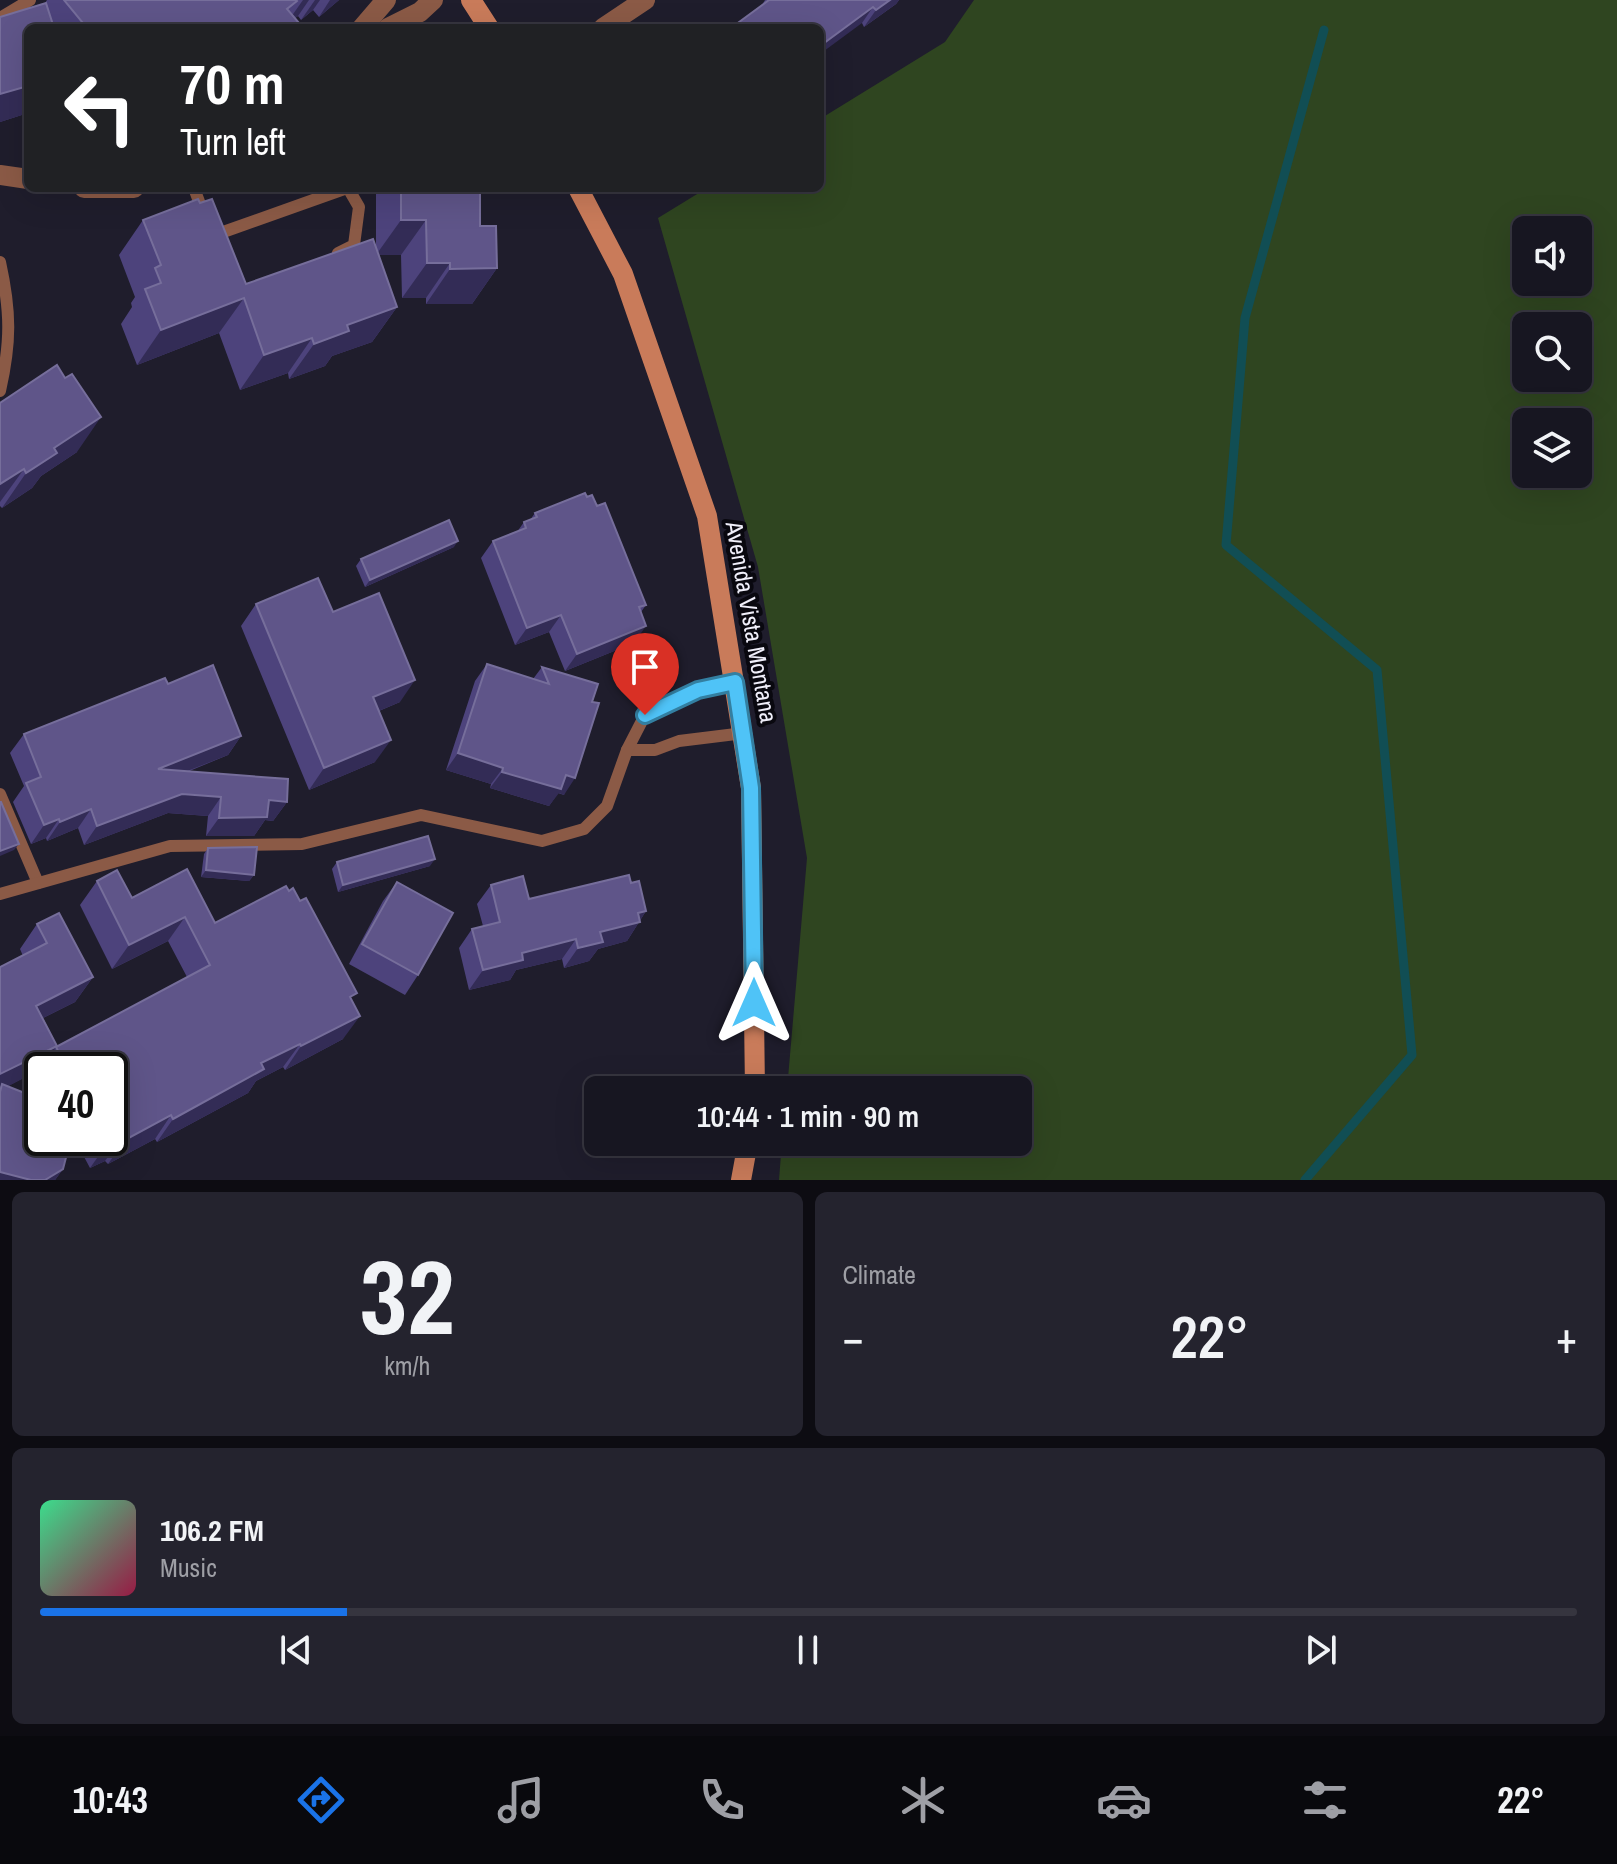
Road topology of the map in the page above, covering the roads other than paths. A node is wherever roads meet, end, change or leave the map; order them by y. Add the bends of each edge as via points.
1 (30, 0) edge
2 (386, 0) edge
3 (433, 0) edge
4 (471, 0) edge
5 (645, 0) edge
6 (0, 18) edge
7 (365, 24) edge
8 (396, 24) edge
9 (486, 24) edge
10 (609, 24) edge
11 (0, 175) edge
12 (24, 178) edge
13 (195, 192) edge
14 (337, 192) edge
15 (350, 192) edge
16 (580, 192) edge
17 (328, 257) edge
18 (0, 262) edge
19 (3, 291) edge
20 (0, 391) edge
21 (735, 682) junction
22 (744, 733) junction
23 (627, 750) junction
24 (0, 794) edge
25 (38, 883) junction
26 (0, 894) edge
27 (755, 1076) edge
28 (745, 1156) edge
29 (741, 1180) edge

1 - 6 lane
2 - 7 street
3 - 8 street
4 - 9 street
5 - 10 street
11 - 12 street
13 - 14 lane via 214,242
15 - 17 lane via 359,207 354,245
16 - 21 street, Avenida Vista Montana via 623,274 707,516
18 - 19 lane
19 - 20 lane via 9,304 9,349
21 - 22 street, Avenida Vista Montana
21 - 23 lane via 698,690 645,715
22 - 23 lane via 679,741 655,750
22 - 27 street, Avenida Vista Montana via 751,788
23 - 25 lane via 607,806 584,829 542,841 421,815 302,844 170,846
24 - 25 lane
25 - 26 lane
28 - 29 street

